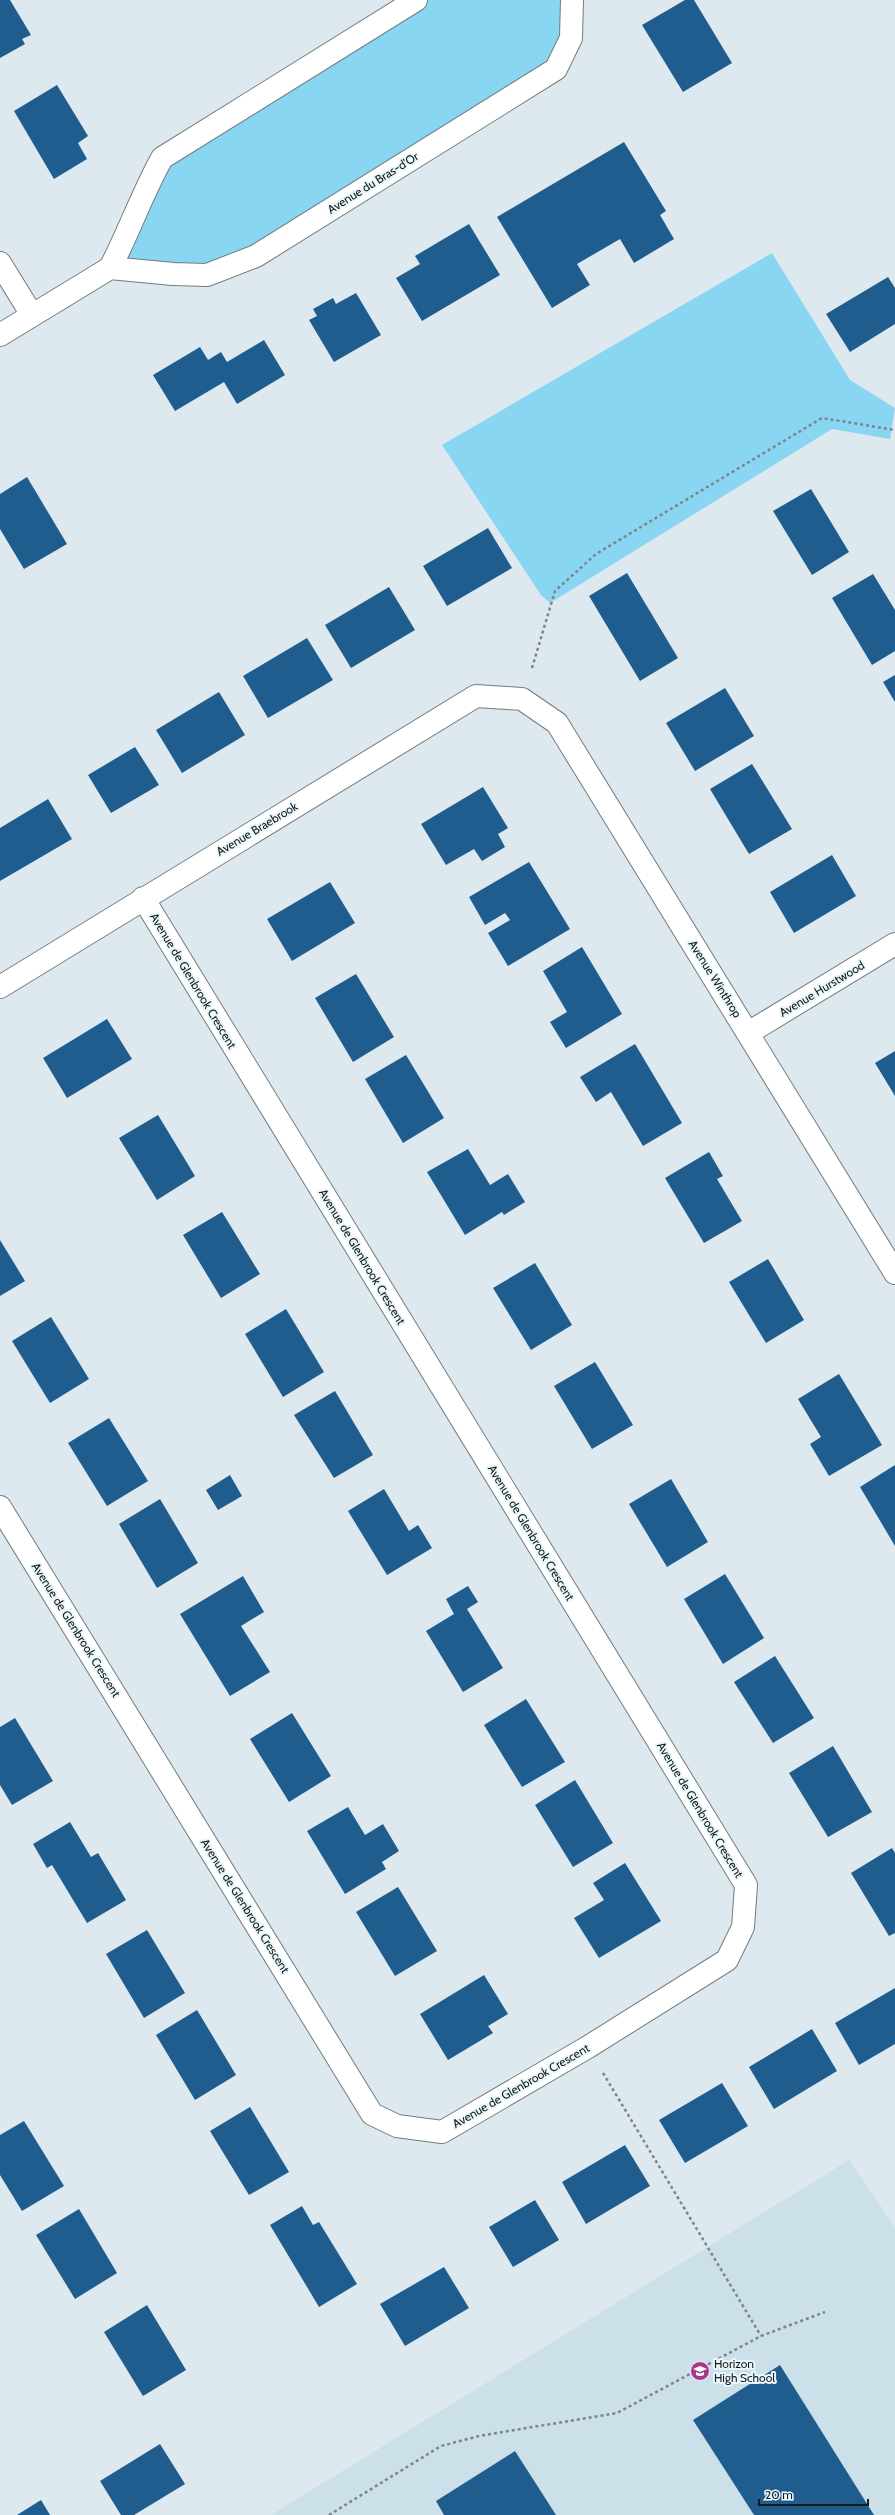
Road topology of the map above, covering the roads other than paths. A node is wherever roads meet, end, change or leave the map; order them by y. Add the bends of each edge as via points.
1 (416, 0) edge
2 (572, 0) edge
3 (0, 263) edge
4 (110, 268) junction
5 (32, 315) junction
6 (0, 335) edge
7 (522, 699) joint
8 (143, 898) junction
9 (895, 944) edge
10 (0, 987) edge
11 (748, 1033) junction
12 (895, 1273) edge
13 (0, 1507) edge

1 - 4 street via 162,158 143,192 128,233
2 - 4 street, Avenue du Bras-d'Or via 571,38 556,69 256,256 207,274 173,274
3 - 5 street
4 - 5 street
5 - 6 street
7 - 8 street, Avenue Braebrook via 476,696
7 - 11 street, Avenue Winthrop via 557,723
8 - 10 street, Avenue Braebrook
8 - 13 street, Avenue de Glenbrook Crescent via 746,1885 743,1926 727,1960 588,2047 442,2132 397,2126 372,2114
9 - 11 street, Avenue Hurstwood
11 - 12 street, Avenue Winthrop

